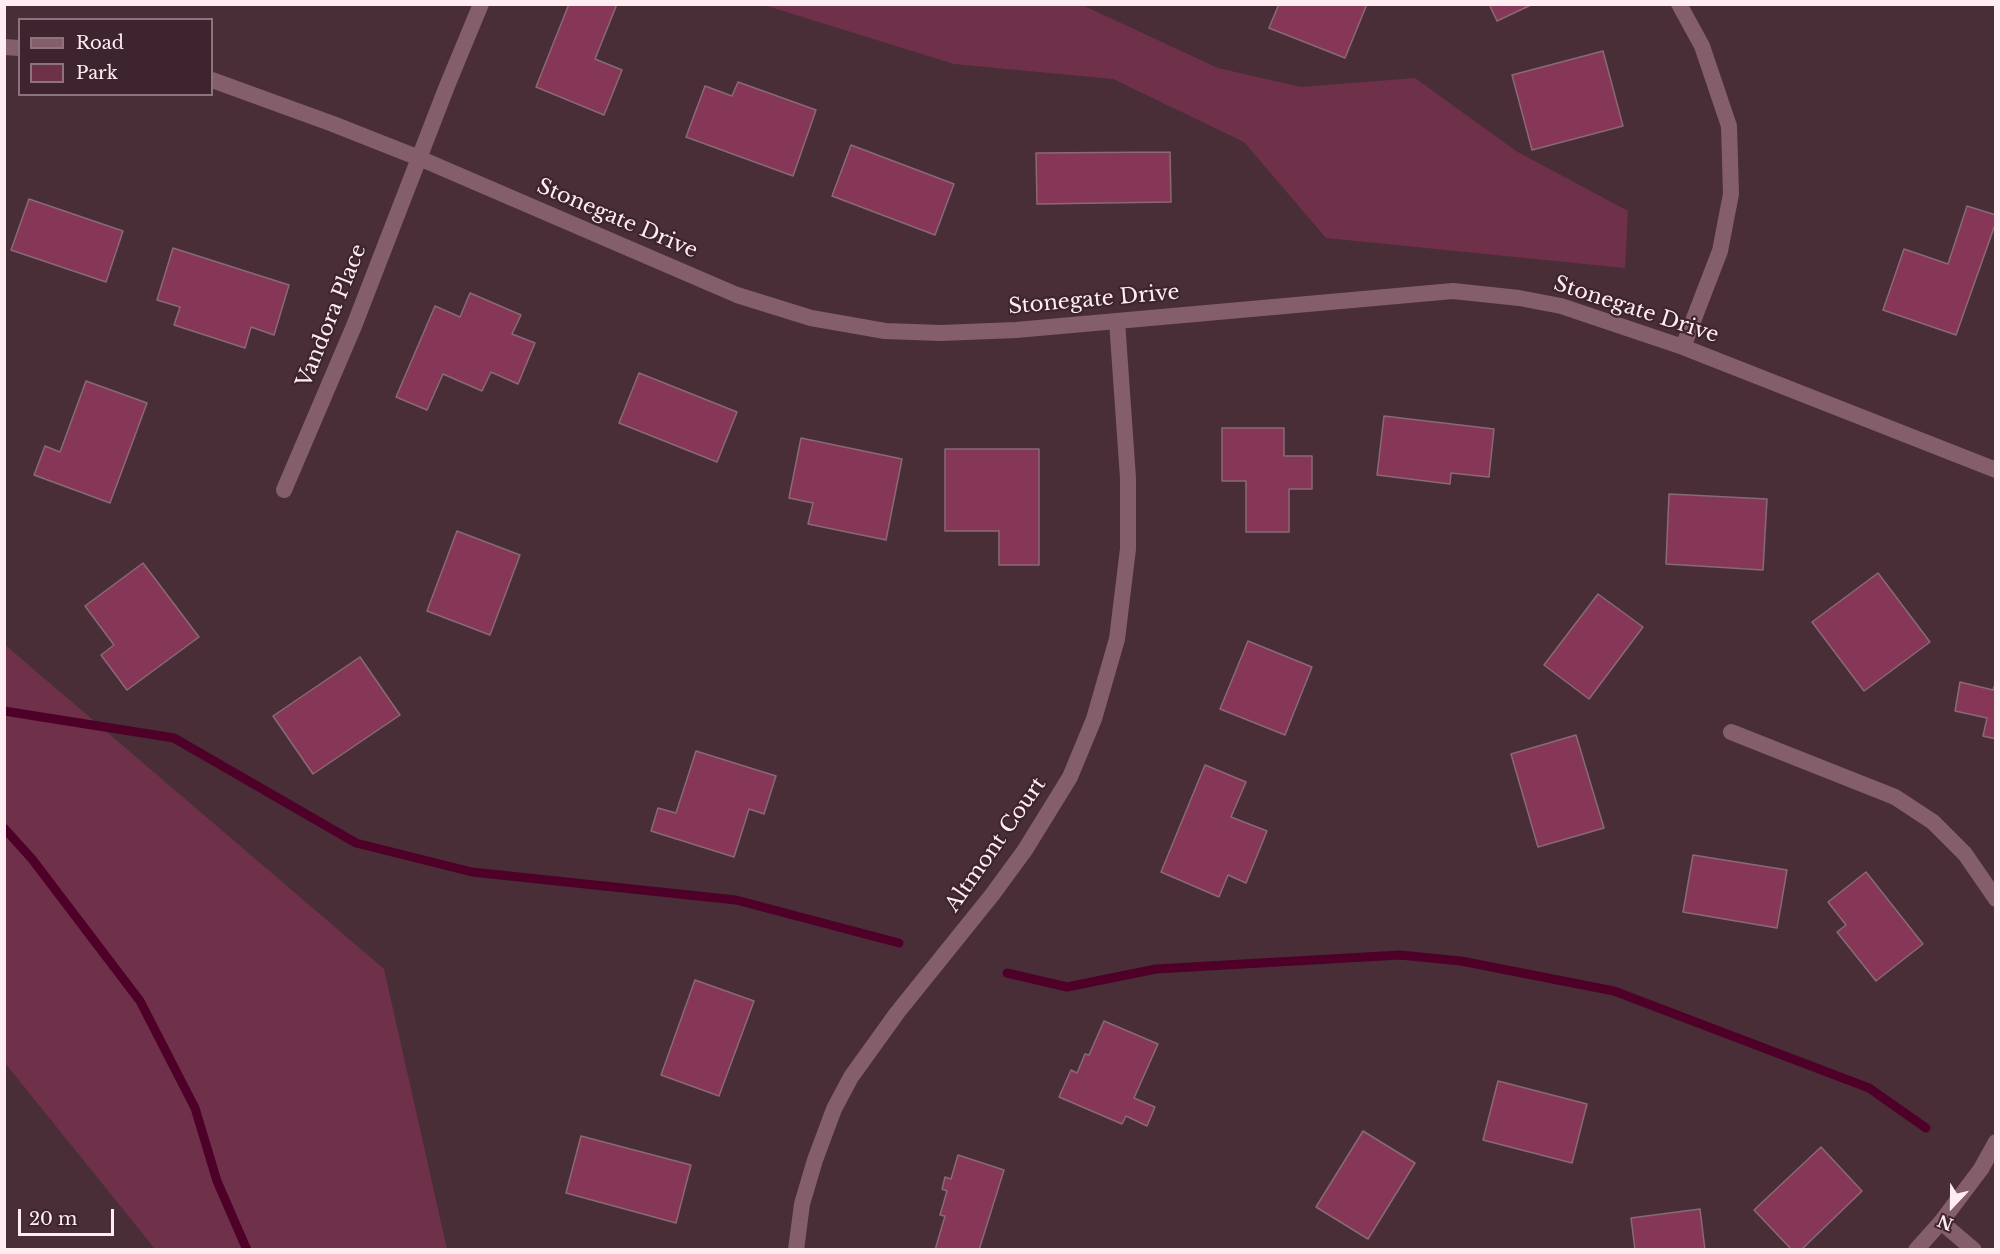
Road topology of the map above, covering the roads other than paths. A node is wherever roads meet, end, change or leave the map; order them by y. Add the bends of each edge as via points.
1 (481, 4) edge
2 (1679, 4) edge
3 (213, 80) edge
4 (419, 158) junction
5 (1117, 321) junction
6 (1683, 347) junction
7 (1995, 470) edge
8 (284, 490) dead end
9 (1731, 732) dead end
10 (1995, 899) edge
11 (1995, 1142) edge
12 (1941, 1222) junction
13 (796, 1250) edge
14 (1916, 1250) edge
15 (1974, 1250) edge

1 - 4 street, Vandora Place
2 - 6 street via 1702,46 1729,126 1731,194 1720,251
3 - 4 street, Stonegate Drive
4 - 5 street, Stonegate Drive via 737,295 811,318 885,330 941,333
4 - 8 street, Vandora Place via 354,326
5 - 6 street, Stonegate Drive via 1453,291 1561,306
5 - 13 street, Altmont Court via 1128,478 1128,549 1117,639 1094,719 1070,777 1025,850 851,1077 814,1160 802,1204
6 - 7 street, Stonegate Drive
9 - 10 street via 1895,796 1933,822 1965,854
11 - 12 street
12 - 14 street
12 - 15 street

